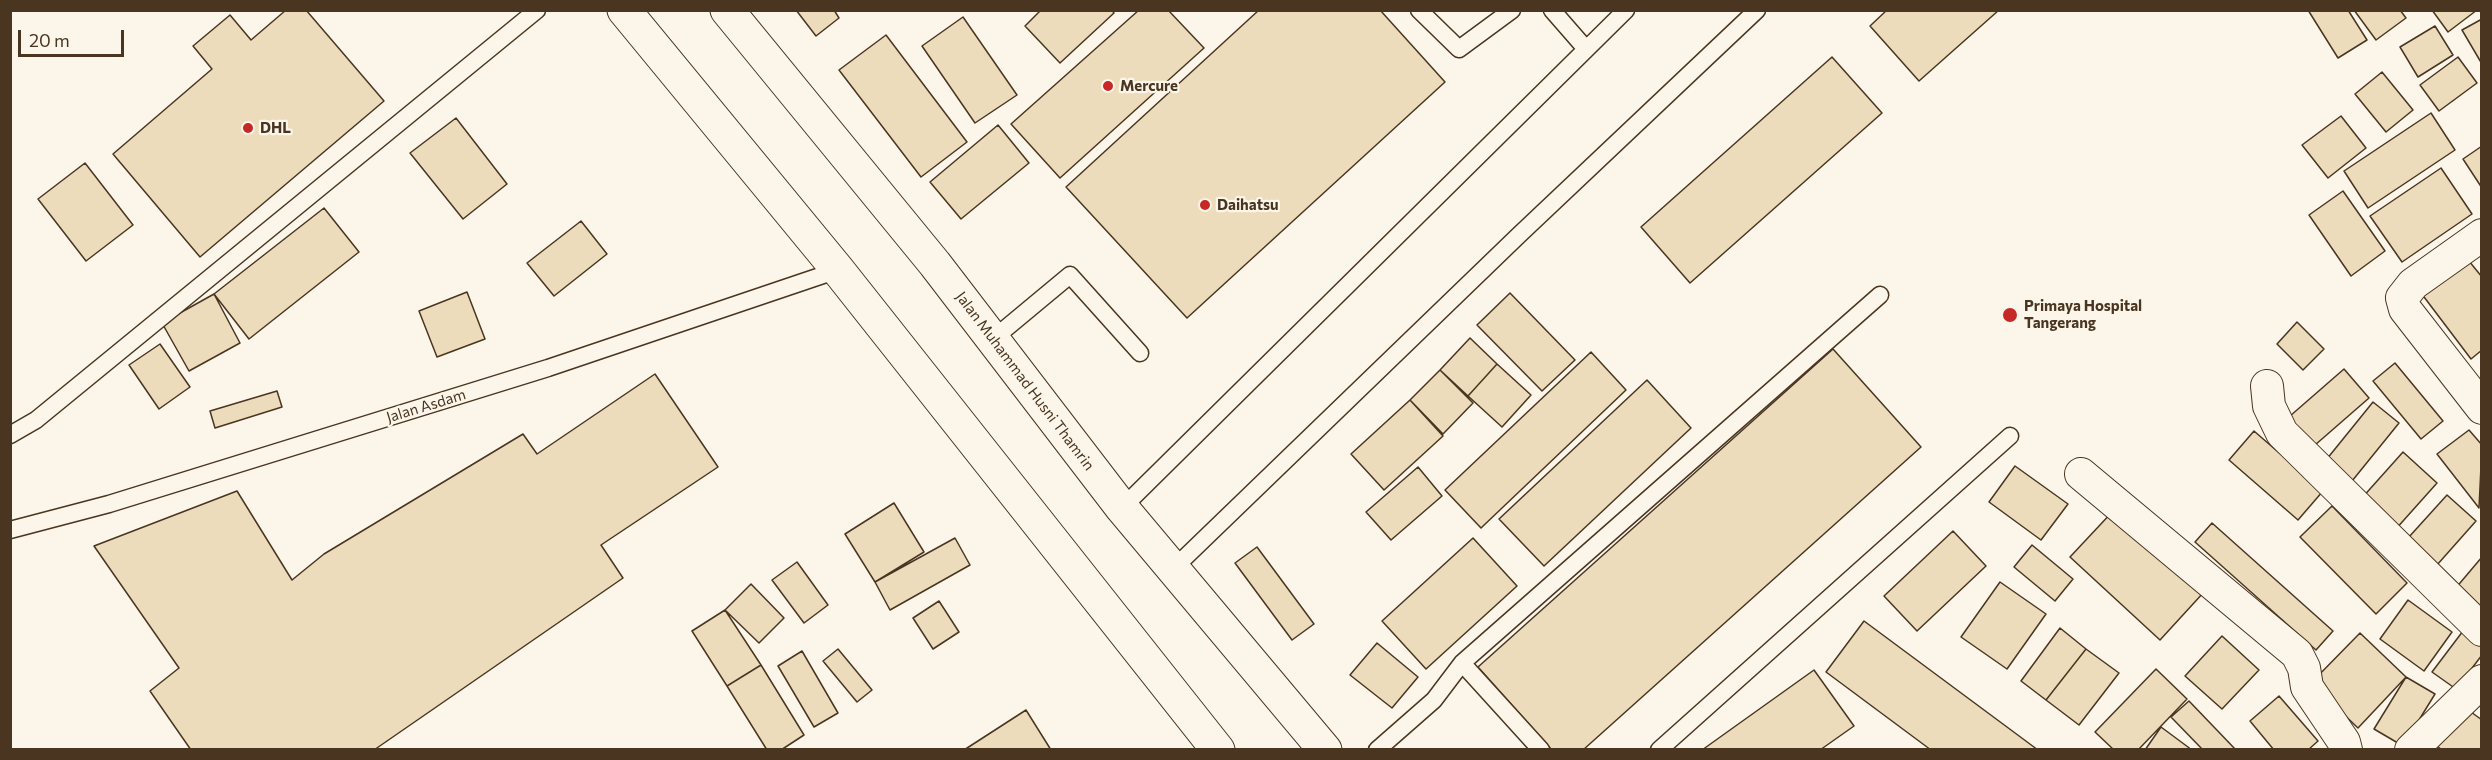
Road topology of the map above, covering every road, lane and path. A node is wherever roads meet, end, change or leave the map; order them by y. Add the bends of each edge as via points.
1 (537, 10) edge
2 (624, 10) edge
3 (727, 10) edge
4 (1419, 10) edge
5 (1512, 10) edge
6 (1552, 10) edge
7 (1626, 10) edge
8 (1757, 10) edge
9 (1586, 49) junction
10 (2481, 236) edge
11 (838, 270) junction
12 (1880, 295) dead end
13 (993, 339) junction
14 (1140, 353) dead end
15 (2267, 386) dead end
16 (2481, 408) edge
17 (10, 435) edge
18 (2010, 436) dead end
19 (2081, 474) dead end
20 (1122, 508) junction
21 (10, 530) edge
22 (1173, 569) junction
23 (2481, 630) edge
24 (1462, 663) junction
25 (2481, 681) edge
26 (1218, 750) edge
27 (1325, 750) edge
28 (1377, 750) edge
29 (1541, 750) edge
30 (1659, 750) edge
31 (2346, 750) edge
32 (2411, 750) edge

1 - 17 lane via 45,413
2 - 11 main road
3 - 13 main road, Jalan Muhammad Husni Thamrin
4 - 5 lane via 1459,49
6 - 9 lane
7 - 9 lane
8 - 22 lane
9 - 20 lane
10 - 16 street via 2413,284 2403,294 2402,302
11 - 21 lane, Jalan Asdam via 537,371 110,504
11 - 26 main road
12 - 24 lane
13 - 14 lane via 1070,275
13 - 20 main road, Jalan Muhammad Husni Thamrin
15 - 23 street via 2269,406 2282,434
18 - 30 lane
19 - 31 street via 2297,654 2307,687 2344,741
20 - 22 main road, Jalan Muhammad Husni Thamrin
22 - 27 main road, Jalan Muhammad Husni Thamrin
24 - 28 lane via 1434,700
24 - 29 lane
25 - 32 street

